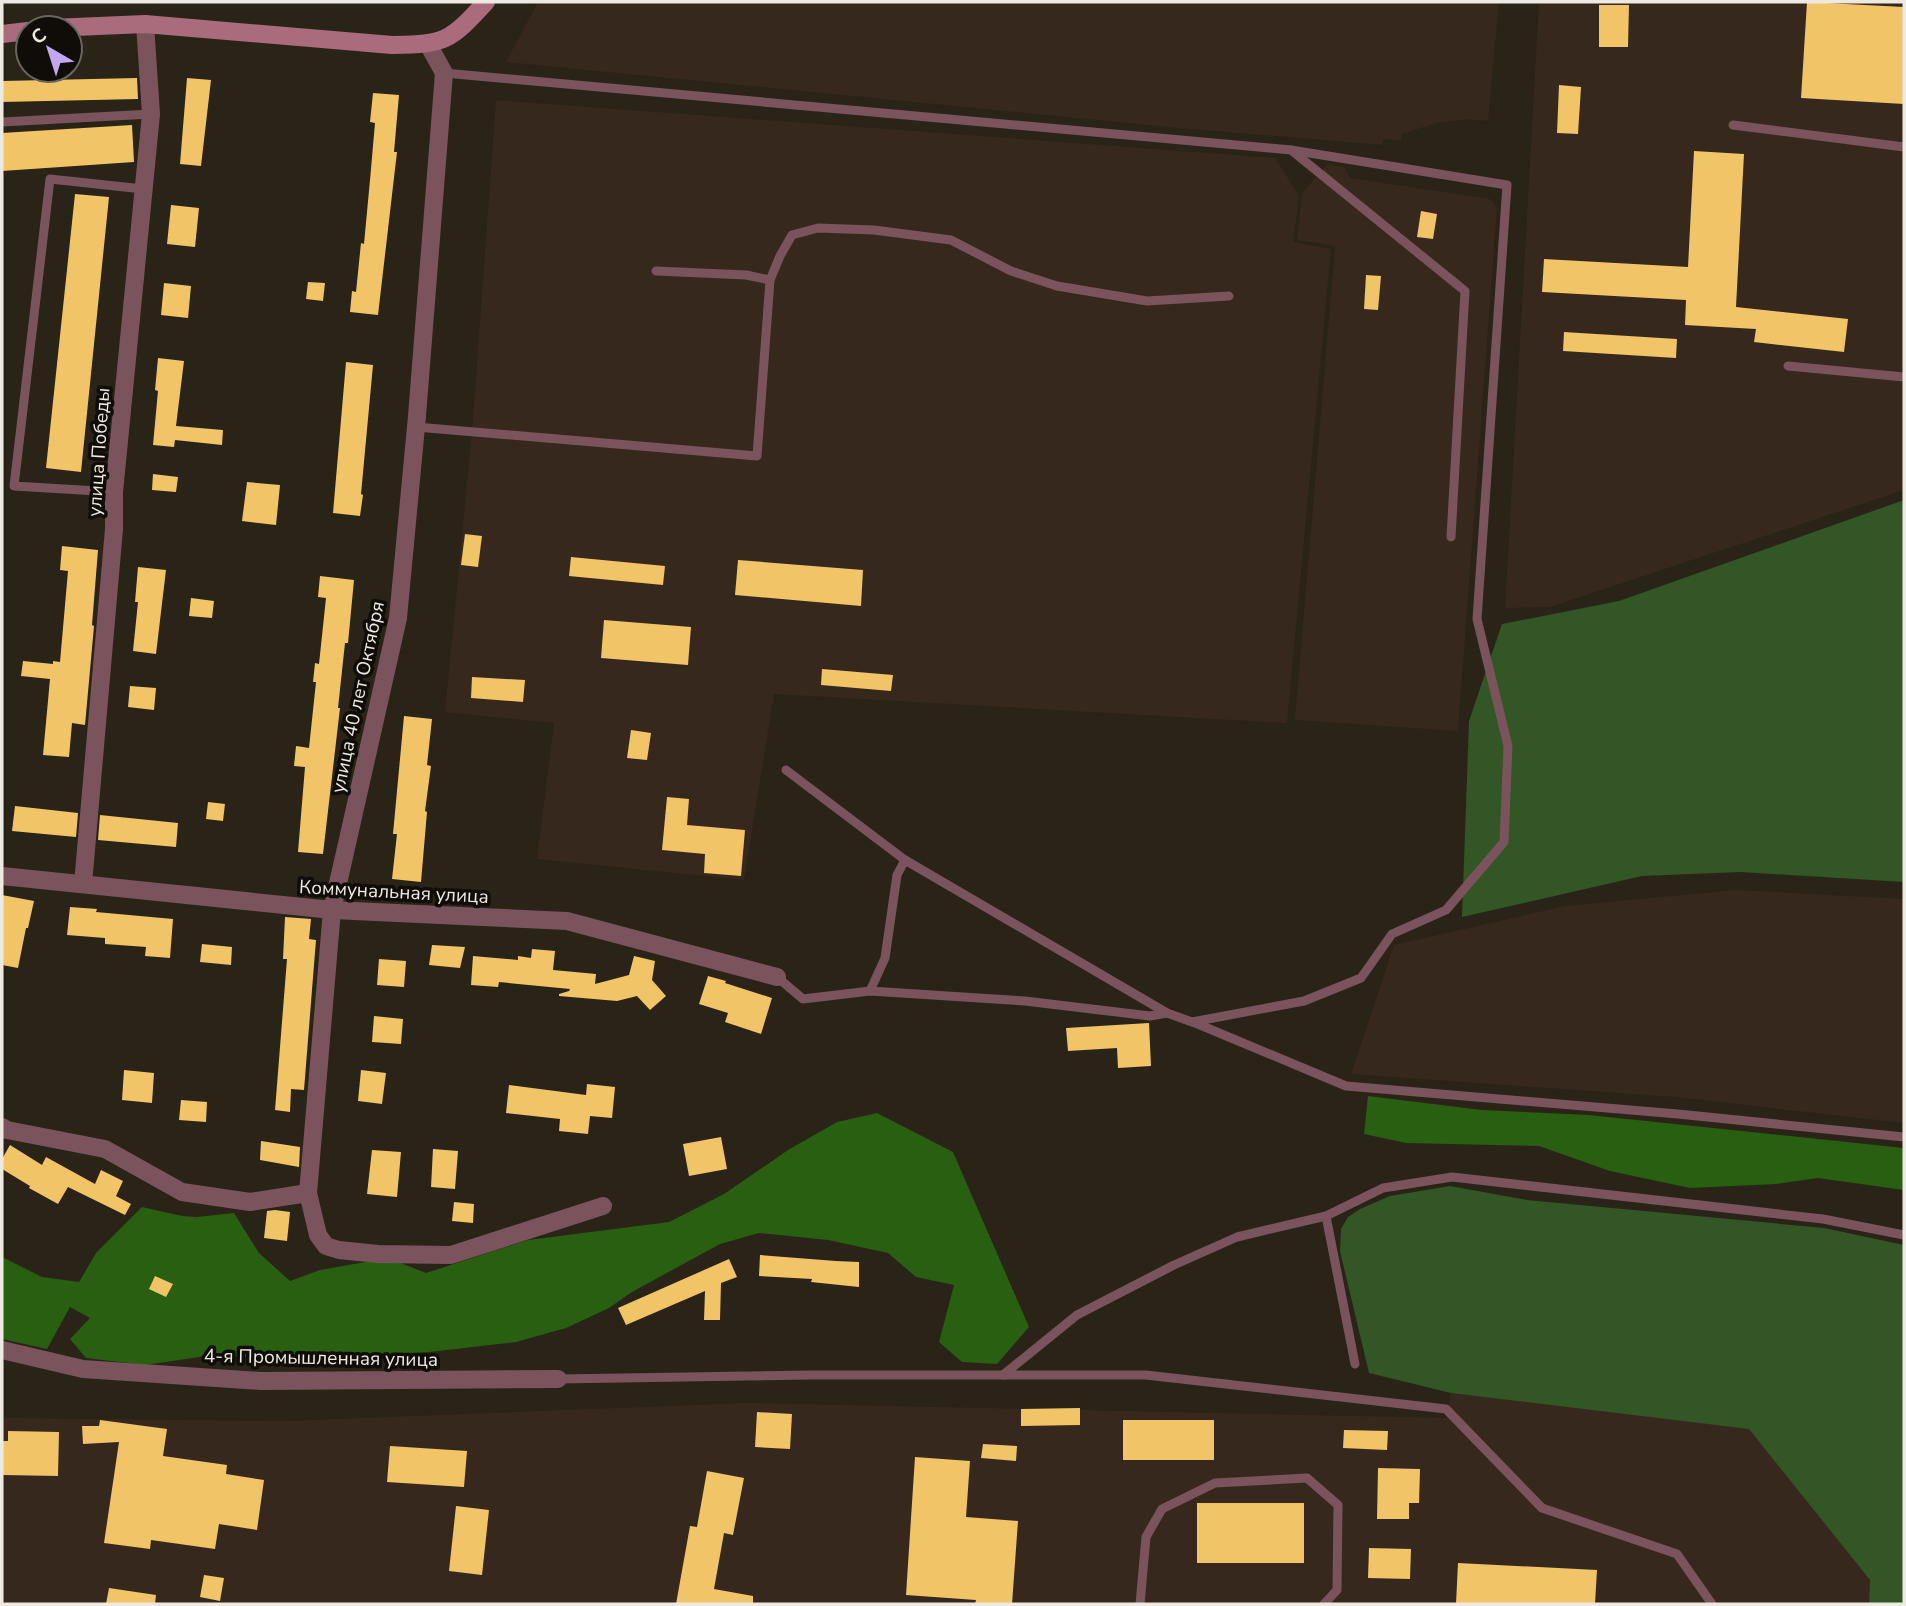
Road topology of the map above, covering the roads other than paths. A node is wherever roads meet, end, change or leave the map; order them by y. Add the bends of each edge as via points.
1 (486, 2) edge
2 (145, 24) junction
3 (84, 27) edge
4 (428, 44) junction
5 (444, 73) junction
6 (151, 114) junction
7 (2, 122) edge
8 (1733, 125) dead end
9 (1904, 147) edge
10 (1291, 150) junction
11 (143, 189) junction
12 (656, 271) dead end
13 (770, 280) junction
14 (1229, 296) dead end
15 (1788, 366) dead end
16 (1904, 377) edge
17 (416, 427) junction
18 (114, 492) junction
19 (1451, 537) dead end
20 (786, 769) dead end
21 (905, 860) junction
22 (2, 876) edge
23 (83, 884) junction
24 (332, 910) junction
25 (777, 977) joint
26 (870, 991) junction
27 (1167, 1013) junction
28 (1192, 1022) junction
29 (2, 1127) edge
30 (1904, 1137) edge
31 (308, 1193) junction
32 (603, 1206) dead end
33 (1326, 1216) junction
34 (1904, 1235) edge
35 (2, 1350) edge
36 (1355, 1364) dead end
37 (1003, 1375) junction
38 (558, 1379) joint
39 (1140, 1604) edge
40 (1324, 1604) edge
41 (1712, 1604) edge

1 - 4 main road via 459,30
2 - 3 main road
2 - 4 main road
2 - 6 street, улица Победы
4 - 5 street
5 - 10 lane
5 - 17 street, улица 40 лет Октября
6 - 7 lane
6 - 11 street, улица Победы
8 - 9 lane
10 - 19 lane via 1465,291
10 - 28 lane via 1507,185 1478,619 1508,746 1504,842 1446,910 1392,934 1361,978 1304,1001
11 - 18 street, улица Победы
11 - 18 lane via 50,179 15,486
12 - 13 lane
13 - 14 lane via 792,235 818,228 951,240 1011,271 1058,286 1147,301
13 - 17 lane via 757,456
15 - 16 lane
17 - 24 street, улица 40 лет Октября via 398,618
18 - 23 street, улица Победы
20 - 21 lane
21 - 26 lane via 897,875 885,958
21 - 27 lane
22 - 23 street, Коммунальная улица
23 - 24 street, Коммунальная улица
24 - 25 street, Коммунальная улица via 567,921
24 - 31 street, улица 40 лет Октября
25 - 26 lane via 803,999
26 - 27 lane via 1025,1001 1150,1016
27 - 28 lane
28 - 30 lane via 1346,1086
29 - 31 street via 106,1149 183,1192 250,1202
31 - 32 street, улица 40 лет Октября via 318,1235 326,1246 378,1254 451,1255
33 - 34 lane via 1383,1188 1452,1177 1823,1219
33 - 36 lane
33 - 37 lane via 1237,1237 1174,1265 1077,1315
35 - 38 street, 4-я Промышленная улица via 83,1369 261,1381
37 - 38 lane
37 - 41 lane via 1146,1375 1446,1409 1542,1508 1677,1554
39 - 40 lane via 1146,1537 1163,1509 1214,1483 1307,1478 1338,1505 1337,1590

